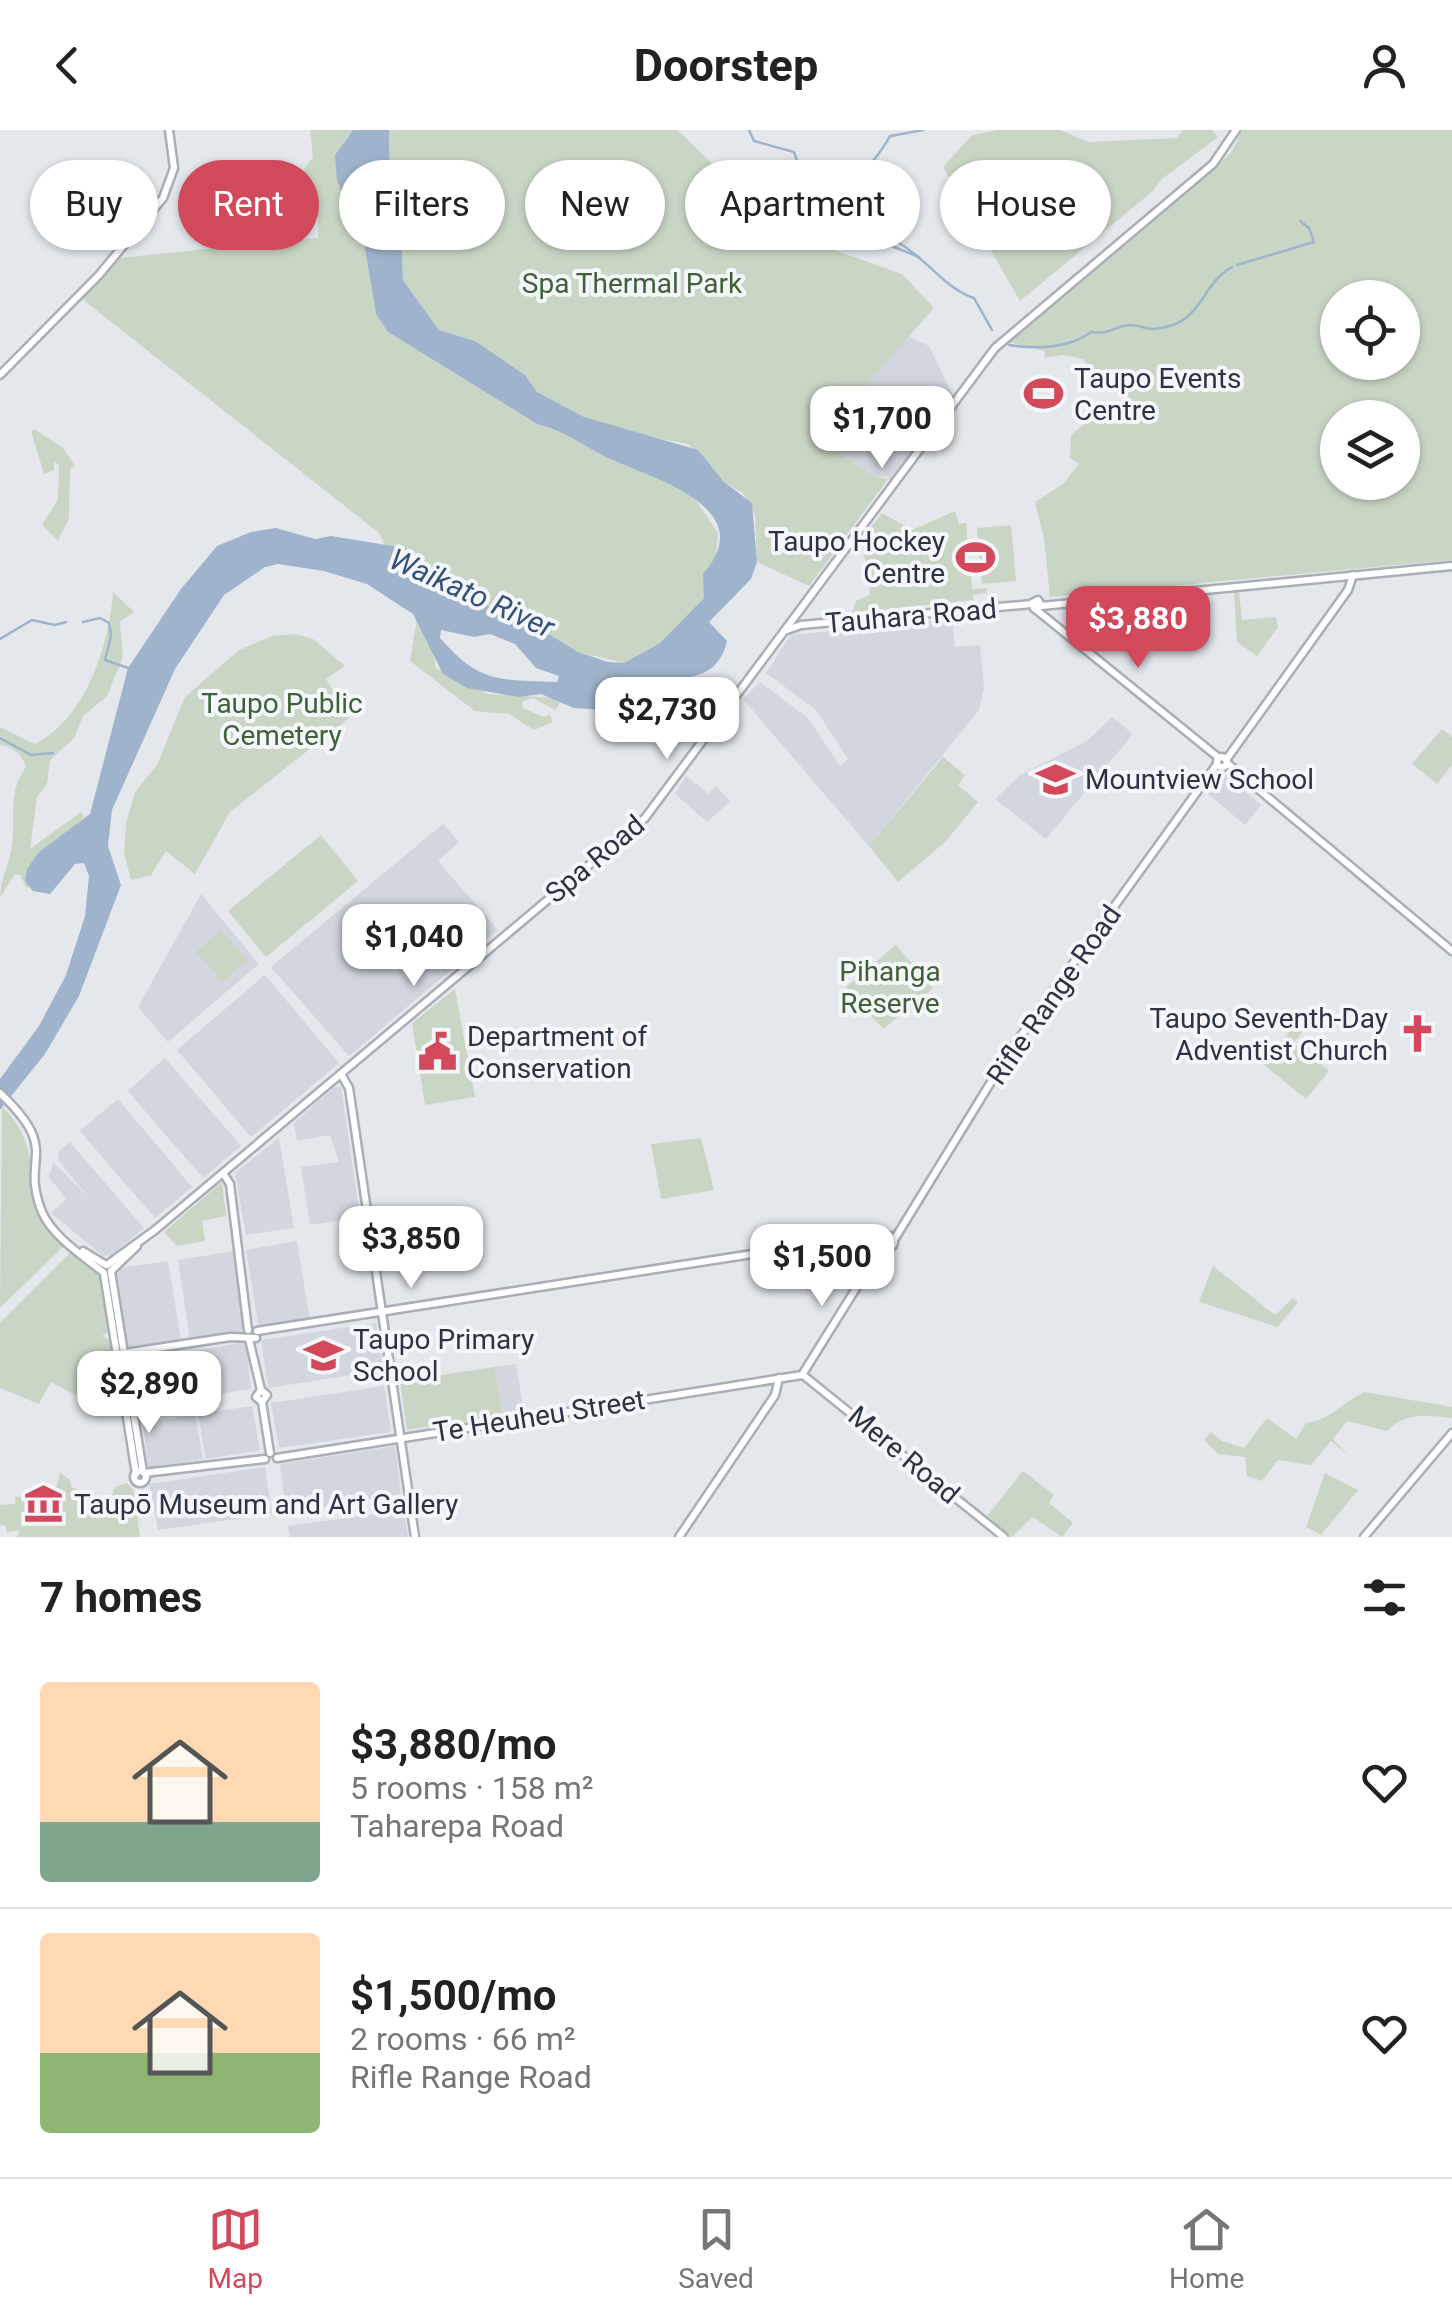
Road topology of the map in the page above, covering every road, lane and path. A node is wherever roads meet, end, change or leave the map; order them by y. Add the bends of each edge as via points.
1 (169, 130) edge
2 (1236, 130) edge
3 (0, 375) edge
4 (1452, 566) edge
5 (1353, 575) junction
6 (1037, 606) junction
7 (802, 608) junction
8 (801, 625) junction
9 (786, 631) junction
10 (1222, 762) junction
11 (1452, 951) edge
12 (341, 1074) junction
13 (0, 1096) edge
14 (224, 1173) junction
15 (886, 1242) junction
16 (107, 1270) junction
17 (382, 1314) junction
18 (252, 1334) junction
19 (122, 1353) junction
20 (802, 1375) junction
21 (779, 1378) junction
22 (1452, 1433) edge
23 (400, 1439) junction
24 (271, 1456) junction
25 (415, 1537) edge
26 (679, 1537) edge
27 (1004, 1537) edge
28 (1364, 1537) edge

1 - 3 street via 174,168 164,198 100,276
2 - 7 street, Spa Road via 1213,164 1026,318 982,366
4 - 5 street, Tauhara Road
5 - 6 street, Tauhara Road
5 - 10 street, Rifle Range Road
6 - 8 street, Tauhara Road
6 - 10 street
7 - 8 street
7 - 9 street, Spa Road
8 - 9 street
9 - 12 street, Spa Road via 646,818
10 - 11 street
10 - 15 street, Rifle Range Road via 1010,1051
12 - 14 street, Spa Road
12 - 17 street via 349,1086
13 - 16 street via 34,1132 41,1209 53,1230
14 - 16 street, Spa Road
14 - 18 street
15 - 17 street via 863,1237
15 - 20 street, Rifle Range Road
16 - 19 street
17 - 18 street
17 - 23 street
18 - 19 street
18 - 24 street via 256,1396
19 - 24 street, Te Heuheu Street via 142,1475
20 - 21 street, Te Heuheu Street
20 - 27 street, Mere Road
21 - 23 street, Te Heuheu Street
21 - 26 street via 775,1395
22 - 28 street
23 - 24 street, Te Heuheu Street
23 - 25 street

